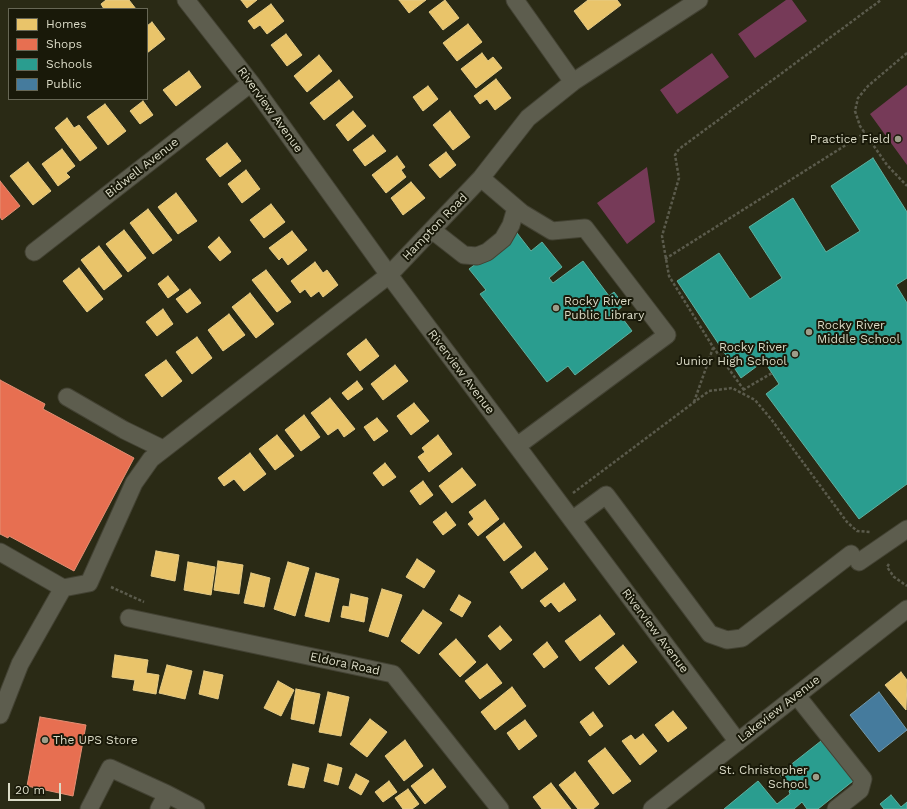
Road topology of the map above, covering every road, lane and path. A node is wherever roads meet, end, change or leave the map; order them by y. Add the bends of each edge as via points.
1 (186, 0) edge
2 (515, 0) edge
3 (699, 0) edge
4 (881, 0) edge
5 (907, 53) edge
6 (573, 82) junction
7 (251, 84) junction
8 (865, 133) junction
9 (481, 178) junction
10 (907, 186) edge
11 (516, 208) junction
12 (432, 230) junction
13 (34, 252) dead end
14 (665, 259) junction
15 (389, 275) junction
16 (713, 347) junction
17 (772, 373) dead end
18 (744, 390) junction
19 (740, 392) junction
20 (67, 397) dead end
21 (694, 402) junction
22 (517, 446) junction
23 (163, 449) junction
24 (573, 493) dead end
25 (572, 520) junction
26 (907, 529) edge
27 (871, 532) dead end
28 (0, 552) edge
29 (891, 558) dead end
30 (907, 586) edge
31 (110, 587) dead end
32 (63, 588) junction
33 (145, 603) dead end
34 (907, 609) edge
35 (129, 618) dead end
36 (797, 696) junction
37 (0, 715) edge
38 (738, 742) junction
39 (167, 794) junction
40 (89, 809) edge
41 (159, 809) edge
42 (196, 809) edge
43 (500, 809) edge
44 (652, 809) edge
45 (836, 809) edge

1 - 7 street, Riverview Avenue
2 - 6 street
3 - 6 street, Hampton Road
4 - 14 path via 679,149 675,155 679,178 662,236
5 - 8 path via 868,86 858,98 855,111
6 - 9 street, Hampton Road via 528,118
7 - 13 street, Bidwell Avenue
7 - 15 street, Riverview Avenue
8 - 10 path via 887,165
8 - 14 path
9 - 11 street
9 - 12 street, Hampton Road
11 - 12 street via 503,239 478,256 464,255
11 - 22 street via 552,231 585,228 667,335
12 - 15 street, Hampton Road
14 - 16 path via 669,276
15 - 22 street, Riverview Avenue
15 - 23 street, Hampton Road
16 - 18 path
16 - 21 path
17 - 18 path
18 - 19 path
19 - 21 path via 732,388 709,391
19 - 27 path via 755,400 771,419 847,522 857,531
20 - 23 street
21 - 24 path
22 - 25 street, Riverview Avenue
23 - 32 street, Hampton Road via 150,459 134,483 89,583
25 - 26 street via 606,495 710,634 727,640 742,638 855,558
25 - 38 street, Riverview Avenue
28 - 32 street
29 - 30 path via 888,567 894,577
31 - 33 path
32 - 37 street via 20,664
34 - 36 street, Lakeview Avenue
35 - 43 street, Eldora Road via 393,674
36 - 38 street, Lakeview Avenue
36 - 45 street via 863,779 860,790
38 - 44 street, Lakeview Avenue
39 - 40 street via 110,768
39 - 41 street
39 - 42 street

